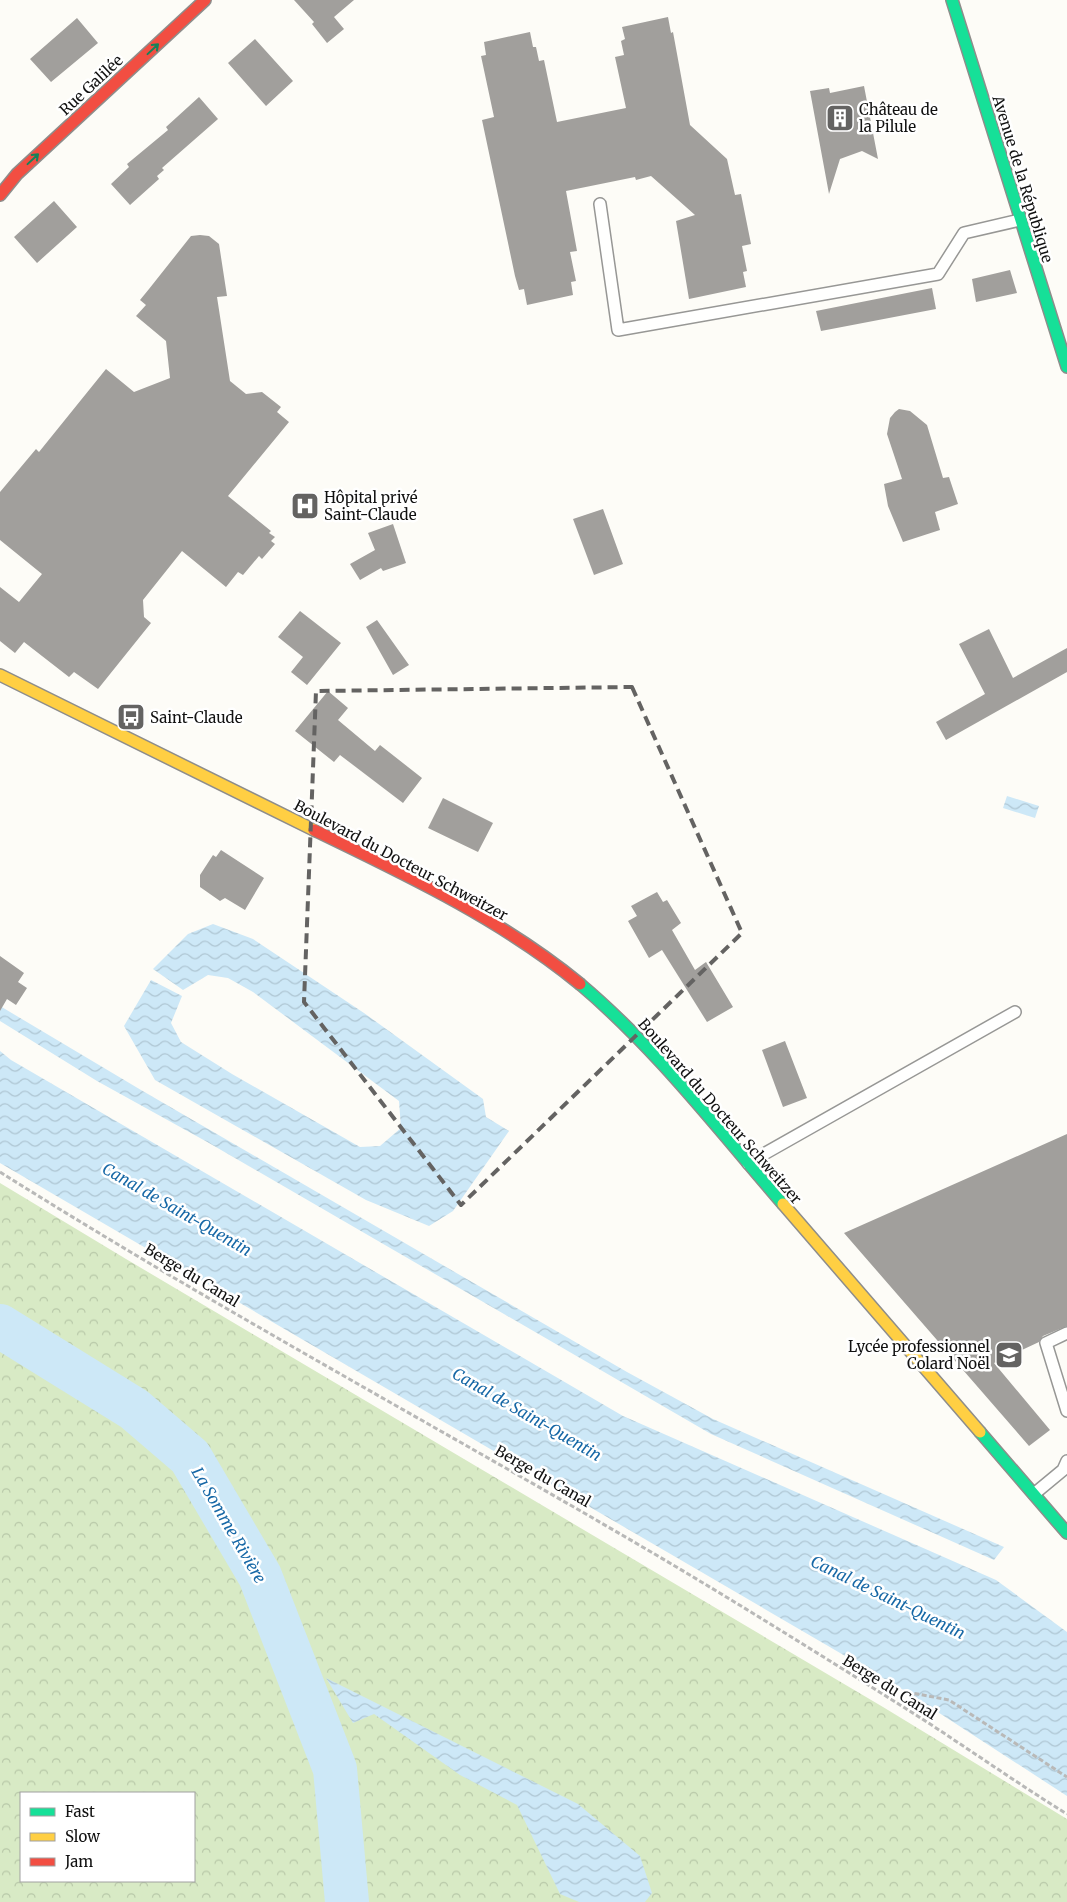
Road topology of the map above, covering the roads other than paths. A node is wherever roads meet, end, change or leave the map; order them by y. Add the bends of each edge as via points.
1 (205, 0) edge
2 (952, 0) edge
3 (0, 194) edge
4 (600, 204) dead end
5 (1020, 220) junction
6 (1067, 367) edge
7 (0, 675) edge
8 (1015, 1012) dead end
9 (748, 1163) junction
10 (1067, 1333) edge
11 (1067, 1411) edge
12 (1067, 1461) edge
13 (1033, 1496) junction
14 (1067, 1533) edge

3 -> 1 street, Rue Galilée via 17,174
2 - 5 street, Avenue de la République
4 - 5 lane via 618,330 938,274 964,233
5 - 6 street, Avenue de la République
7 - 9 street, Boulevard du Docteur Schweitzer via 354,850 484,918 534,950 622,1022
8 - 9 lane
9 - 13 street, Boulevard du Docteur Schweitzer
10 - 11 lane via 1046,1343
12 - 13 lane via 1063,1470
13 - 14 street, Boulevard du Docteur Schweitzer

